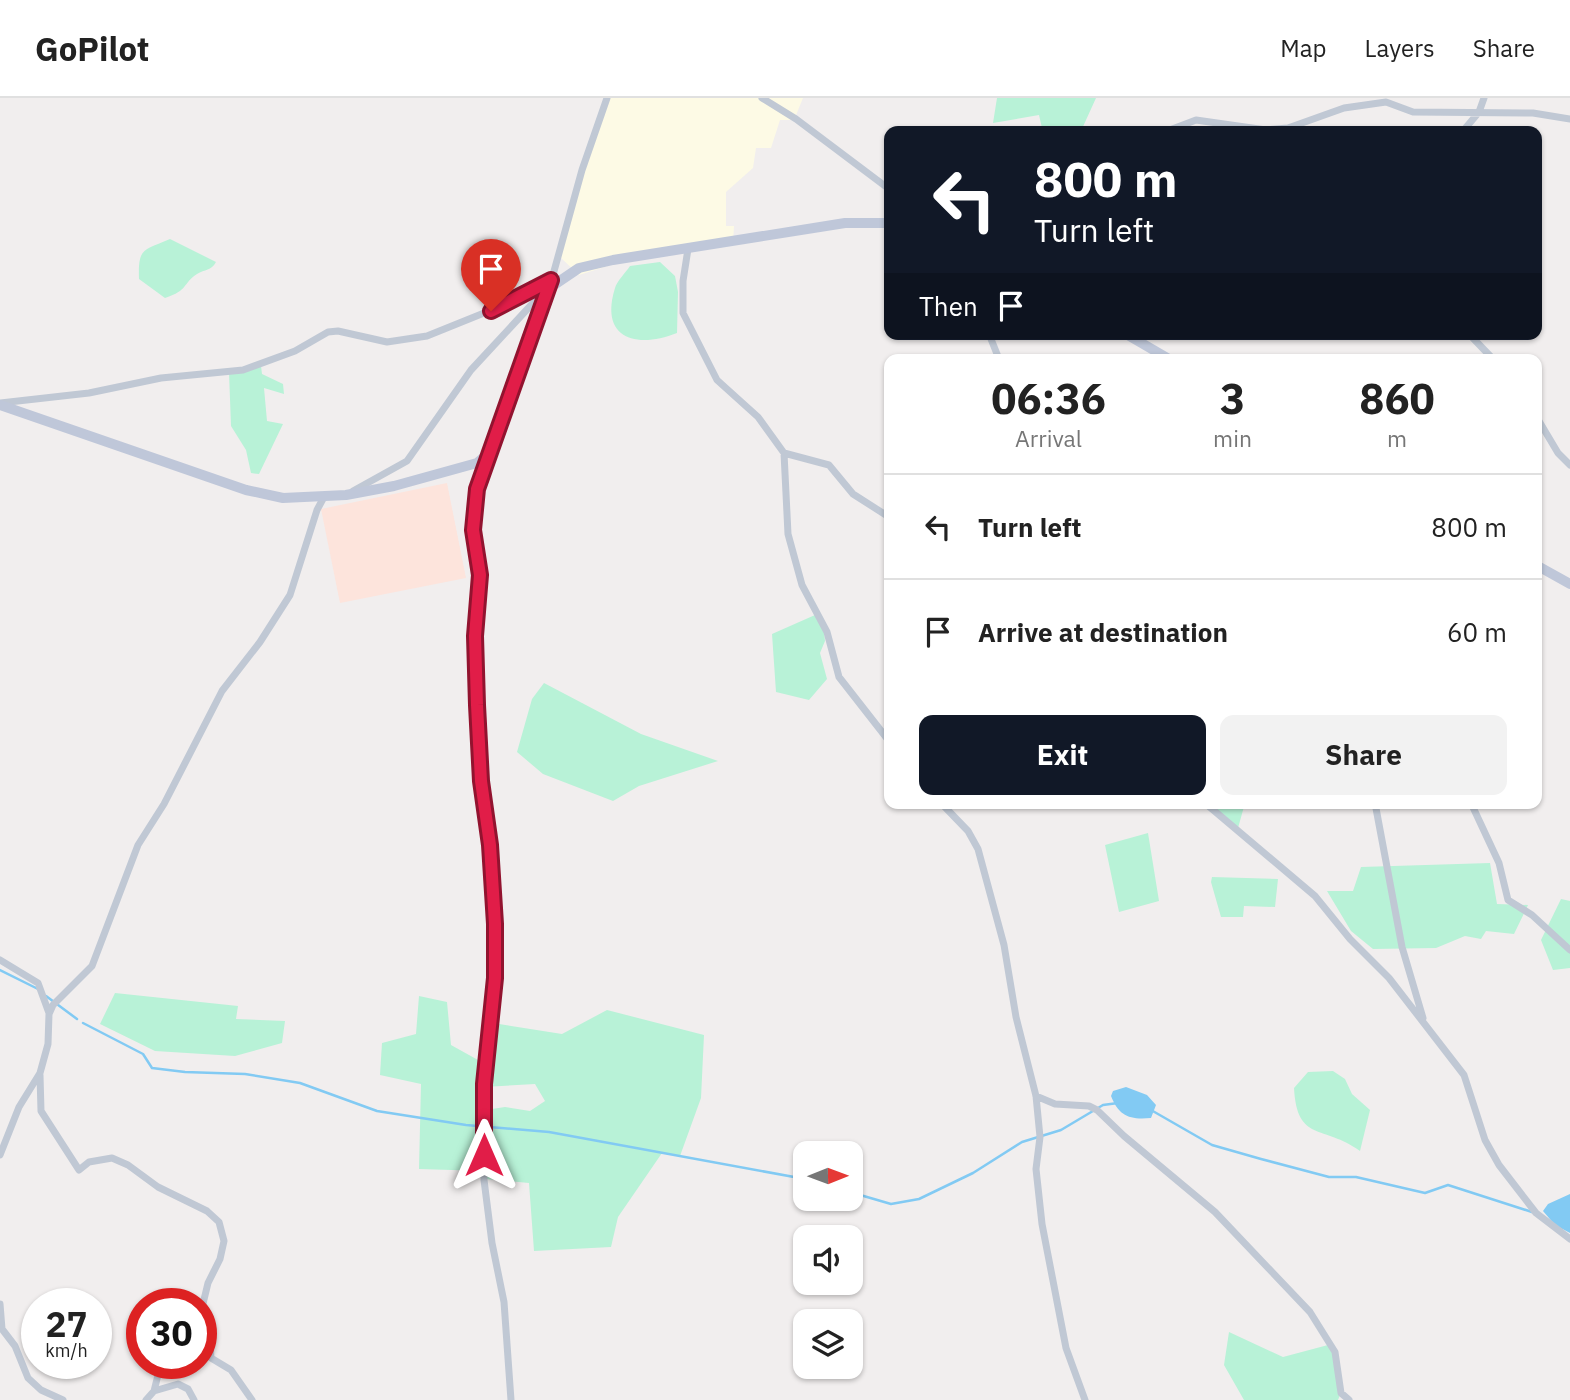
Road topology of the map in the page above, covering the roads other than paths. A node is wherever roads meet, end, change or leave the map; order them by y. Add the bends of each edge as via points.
1 (607, 98) edge
2 (762, 98) edge
3 (1484, 98) edge
4 (1479, 112) junction
5 (1570, 120) edge
6 (1180, 126) edge
7 (1238, 126) edge
8 (1294, 126) edge
9 (1467, 126) edge
10 (884, 185) edge
11 (884, 223) edge
12 (688, 249) junction
13 (550, 285) junction
14 (1136, 340) edge
15 (1475, 340) edge
16 (1160, 354) edge
17 (1488, 354) edge
18 (0, 404) edge
19 (1542, 426) edge
20 (490, 453) junction
21 (784, 453) junction
22 (1570, 465) edge
23 (346, 495) junction
24 (324, 497) junction
25 (884, 514) edge
26 (1542, 568) edge
27 (1570, 584) edge
28 (884, 735) edge
29 (947, 809) edge
30 (1212, 809) edge
31 (1376, 809) edge
32 (1474, 809) edge
33 (1570, 950) edge
34 (0, 960) edge
35 (49, 1014) junction
36 (1425, 1022) junction
37 (40, 1073) junction
38 (1036, 1096) junction
39 (0, 1155) edge
40 (1570, 1239) edge
41 (207, 1288) edge
42 (0, 1304) edge
43 (217, 1361) edge
44 (157, 1379) edge
45 (154, 1391) junction
46 (63, 1400) edge
47 (146, 1400) edge
48 (194, 1400) edge
49 (253, 1400) edge
50 (511, 1400) edge
51 (1086, 1400) edge
52 (1349, 1400) edge

1 - 13 street
2 - 10 street
3 - 4 street
4 - 5 street via 1533,113
4 - 8 street via 1413,112 1386,102 1345,108
4 - 9 street
6 - 7 street via 1196,120
11 - 12 street via 845,223
12 - 13 street via 588,266
12 - 21 street via 683,313 696,341 717,380 758,417
13 - 18 street via 419,337 387,342 328,332 295,351 243,370
13 - 20 street
13 - 23 street via 471,370 407,461
14 - 16 street
15 - 17 street
18 - 24 street via 246,490 283,498
19 - 22 street
20 - 23 street via 477,463 433,477
20 - 50 street via 477,489 473,530 480,575 475,646 481,781 495,924 495,978 484,1084 484,1180 504,1302
21 - 25 street via 829,465 853,494
21 - 28 street via 788,534 802,585 827,632 839,677
23 - 24 street
24 - 35 street via 290,595 222,691 138,845 92,966
26 - 27 street
29 - 38 street via 978,849
30 - 36 street via 1315,896
31 - 36 street via 1402,947
32 - 33 street via 1499,863 1508,900
34 - 35 street via 38,983
35 - 37 street via 48,1044
36 - 40 street via 1464,1075 1485,1140 1499,1165 1536,1213
37 - 39 street via 19,1107
37 - 41 street via 41,1111 79,1170 89,1162 112,1158 219,1222 224,1241
38 - 51 street via 1042,1224 1066,1348
38 - 52 street via 1055,1104 1097,1110 1215,1212 1310,1312 1335,1352 1341,1393
42 - 46 street via 2,1329 15,1346 28,1378
43 - 49 street via 232,1370
44 - 45 street
45 - 47 street
45 - 48 street via 178,1384 188,1389

